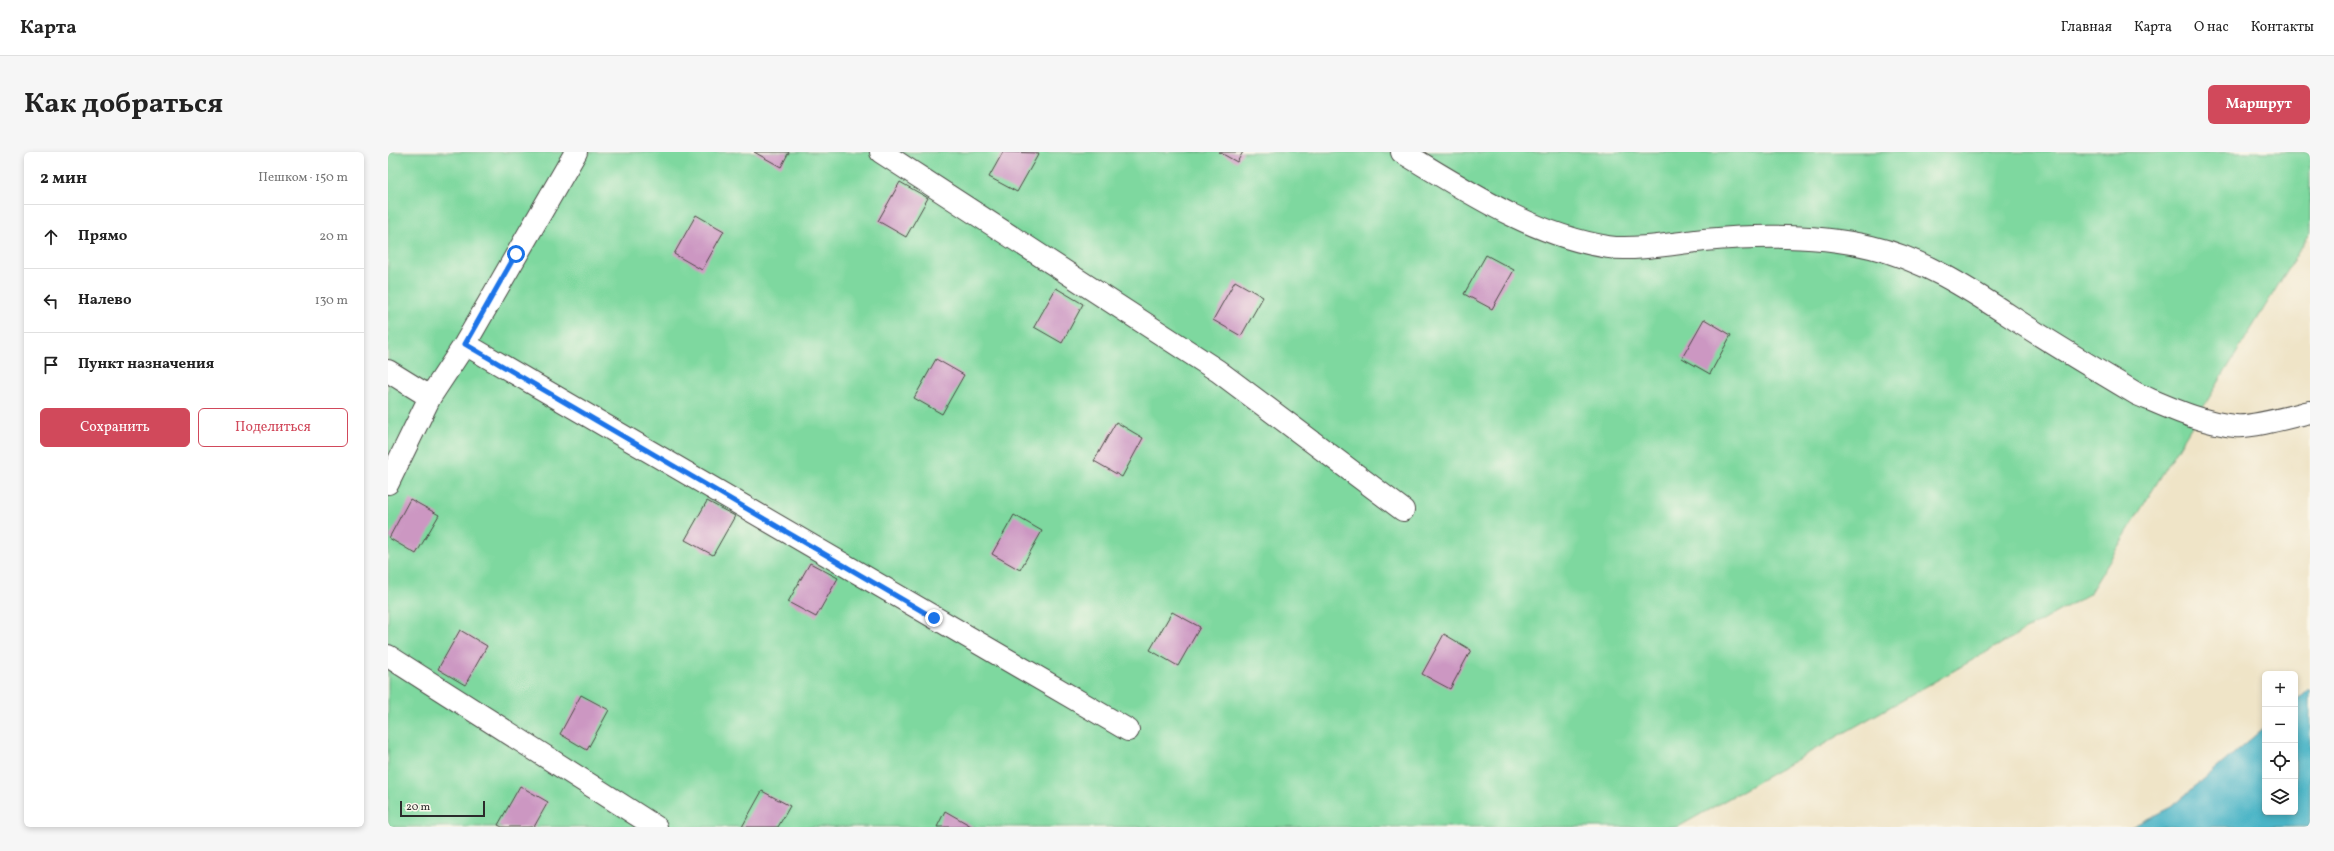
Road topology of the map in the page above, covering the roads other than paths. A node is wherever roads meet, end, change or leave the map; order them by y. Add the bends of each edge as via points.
1 (576, 152) edge
2 (881, 152) edge
3 (1402, 152) edge
4 (465, 344) junction
5 (388, 371) edge
6 (430, 397) junction
7 (2310, 412) edge
8 (388, 484) edge
9 (1403, 510) dead end
10 (388, 656) edge
11 (1128, 730) dead end
12 (656, 827) edge

1 - 4 street
2 - 9 street via 1218,371
3 - 7 street via 1499,210 1565,237 1610,248 1736,237 1776,237 1845,242 1905,256 1962,286 2137,394 2203,420 2237,426
4 - 6 street
4 - 11 street
5 - 6 street
6 - 8 street
10 - 12 street

